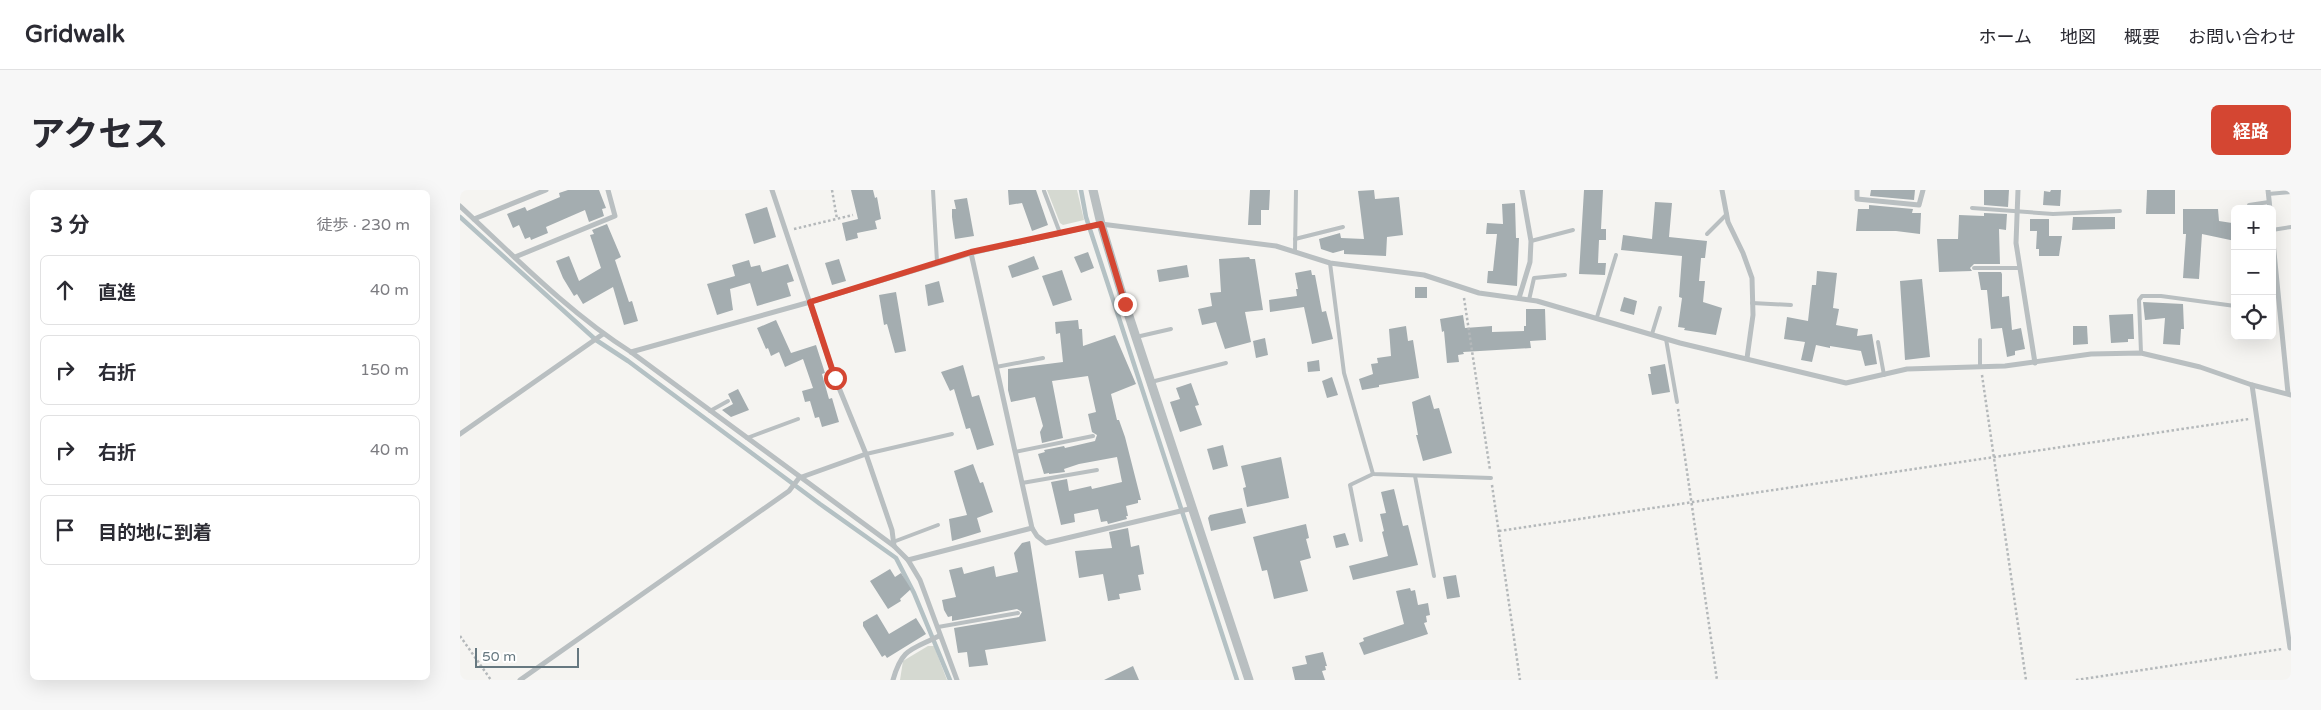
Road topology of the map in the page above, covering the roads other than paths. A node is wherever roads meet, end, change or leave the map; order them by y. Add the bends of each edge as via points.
1 (546, 190) edge
2 (608, 190) edge
3 (772, 190) edge
4 (932, 190) edge
5 (1093, 190) edge
6 (1296, 190) edge
7 (1522, 190) edge
8 (1722, 190) edge
9 (1858, 190) edge
10 (1922, 190) edge
11 (2018, 190) edge
12 (1044, 191) edge
13 (2268, 192) edge
14 (2291, 192) edge
15 (2269, 202) junction
16 (2249, 205) dead end
17 (2269, 205) edge
18 (460, 206) edge
19 (1972, 208) dead end
20 (2120, 211) dead end
21 (2017, 212) junction
22 (1727, 214) junction
23 (474, 218) junction
24 (1101, 224) junction
25 (1343, 227) dead end
26 (2291, 227) edge
27 (1573, 230) dead end
28 (2276, 230) edge
29 (1060, 233) junction
30 (1707, 234) dead end
31 (1295, 238) junction
32 (1530, 241) junction
33 (2274, 250) edge
34 (1295, 251) junction
35 (971, 252) junction
36 (1616, 255) dead end
37 (515, 257) junction
38 (937, 262) junction
39 (1330, 263) junction
40 (1974, 268) dead end
41 (2020, 268) junction
42 (1565, 275) dead end
43 (1519, 298) junction
44 (1529, 300) junction
45 (810, 302) junction
46 (1752, 303) junction
47 (1791, 305) dead end
48 (2231, 305) edge
49 (1660, 308) dead end
50 (2276, 310) edge
51 (2280, 310) junction
52 (1597, 317) junction
53 (1172, 329) dead end
54 (603, 334) junction
55 (1652, 334) junction
56 (1136, 338) junction
57 (1666, 338) junction
58 (1980, 340) dead end
59 (1878, 342) dead end
60 (631, 352) junction
61 (2141, 352) junction
62 (1043, 358) dead end
63 (1747, 358) junction
64 (1226, 363) dead end
65 (2035, 363) junction
66 (1980, 366) junction
67 (996, 367) junction
68 (1884, 375) junction
69 (1151, 382) junction
70 (2252, 385) junction
71 (2289, 394) edge
72 (728, 401) dead end
73 (1677, 402) road end
74 (710, 410) junction
75 (798, 419) dead end
76 (460, 434) edge
77 (952, 434) dead end
78 (1093, 436) dead end
79 (747, 438) junction
80 (1015, 452) junction
81 (866, 454) junction
82 (1097, 470) dead end
83 (1373, 474) junction
84 (1415, 476) junction
85 (799, 478) junction
86 (1491, 478) road end
87 (1022, 483) junction
88 (1193, 508) junction
89 (938, 525) dead end
90 (1032, 528) junction
91 (1361, 540) dead end
92 (893, 544) junction
93 (908, 560) junction
94 (1434, 576) dead end
95 (1018, 613) dead end
96 (938, 627) junction
97 (940, 636) junction
98 (2290, 648) edge
99 (520, 680) edge
100 (893, 680) edge
101 (957, 680) edge
102 (1249, 680) edge

1 - 23 street
2 - 37 street via 615,216
3 - 45 street
4 - 38 lane
5 - 24 street
6 - 31 lane
7 - 32 street
8 - 22 street
9 - 10 street via 1857,199 1919,205
11 - 21 street
12 - 29 lane
13 - 14 lane
13 - 15 street
15 - 16 lane
15 - 17 street
18 - 23 street
19 - 21 lane
20 - 21 lane
21 - 41 street via 2016,243
22 - 30 lane
22 - 46 street via 1752,278
23 - 37 street
24 - 29 street
24 - 34 street via 1199,235
24 - 56 street
25 - 31 lane
26 - 28 lane
27 - 32 lane
29 - 35 street
31 - 34 lane
32 - 43 street via 1530,262
33 - 51 street
34 - 39 street
35 - 38 street
35 - 67 street
36 - 52 lane
37 - 54 street
38 - 45 street
39 - 43 street via 1424,275 1462,289
39 - 83 lane via 1344,373
40 - 41 lane
41 - 65 street
42 - 44 lane via 1534,278
43 - 44 street
44 - 52 street
45 - 60 street
45 - 81 street via 835,378
46 - 47 lane
46 - 63 street
48 - 61 lane via 2142,296 2139,300
49 - 55 lane
50 - 51 lane
51 - 71 street
52 - 55 street
53 - 56 lane
54 - 60 street
54 - 76 street
55 - 57 street
56 - 69 street
57 - 63 street
57 - 73 lane
58 - 66 lane
59 - 68 lane
60 - 74 street
61 - 65 street via 2091,354
61 - 70 street via 2200,366
62 - 67 lane
63 - 68 street via 1846,383
64 - 69 lane
65 - 66 street
66 - 68 street via 1908,369
67 - 80 street
69 - 88 street
70 - 71 street
70 - 98 street
72 - 74 lane
74 - 79 street
75 - 79 lane
77 - 81 lane
78 - 80 lane
79 - 85 street
80 - 87 street
81 - 85 street
81 - 92 street via 892,530
82 - 87 lane
83 - 84 lane
83 - 91 lane via 1350,485
84 - 86 lane
84 - 94 lane
85 - 92 street
85 - 99 street via 789,491
87 - 90 street
88 - 90 street via 1046,543
88 - 102 street
89 - 92 lane
90 - 93 street
92 - 93 street
93 - 96 street via 920,580
95 - 96 lane
96 - 97 street
97 - 100 street via 904,654
97 - 101 street

